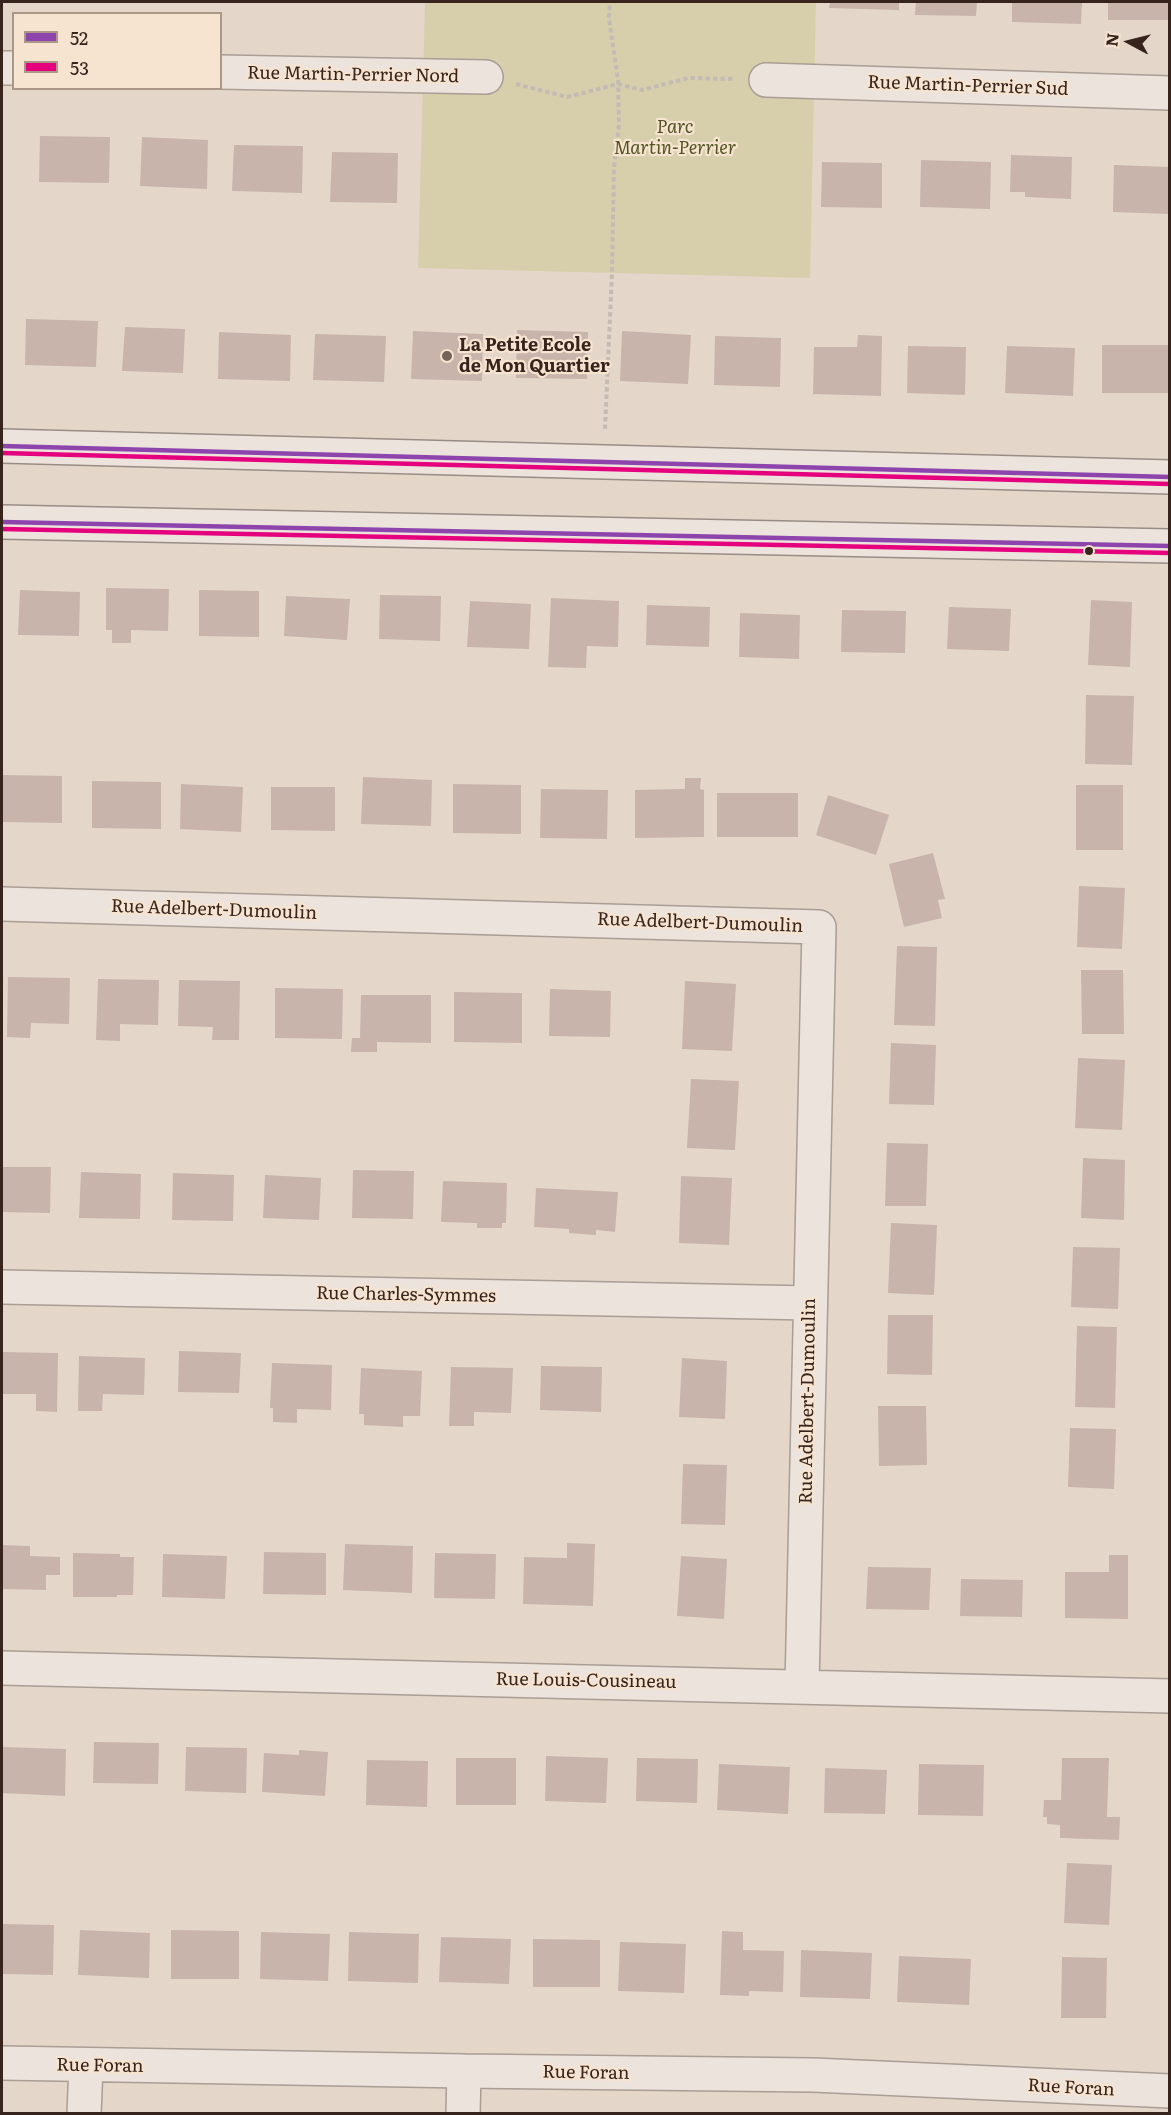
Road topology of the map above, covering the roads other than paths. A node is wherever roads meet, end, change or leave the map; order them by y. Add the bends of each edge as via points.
1 (222, 72) edge
2 (486, 77) road end
3 (766, 80) road end
4 (1170, 93) edge
5 (2, 446) edge
6 (1170, 477) edge
7 (2, 522) edge
8 (1170, 546) edge
9 (2, 904) edge
10 (2, 1287) edge
11 (810, 1303) junction
12 (2, 1668) edge
13 (802, 1686) junction
14 (1170, 1696) edge
15 (2, 2063) edge
16 (86, 2066) junction
17 (464, 2072) junction
18 (1170, 2091) edge
19 (84, 2114) edge
20 (463, 2114) edge

1 - 2 street, Rue Martin-Perrier Nord
3 - 4 street, Rue Martin-Perrier Sud
5 - 6 street
7 - 8 street
9 - 11 street, Rue Adelbert-Dumoulin via 819,927
10 - 11 street, Rue Charles-Symmes
11 - 13 street, Rue Adelbert-Dumoulin
12 - 13 street, Rue Louis-Cousineau
13 - 14 street, Rue Louis-Cousineau
15 - 16 street, Rue Foran
16 - 17 street, Rue Foran
16 - 19 street
17 - 18 street, Rue Foran via 813,2075
17 - 20 street

